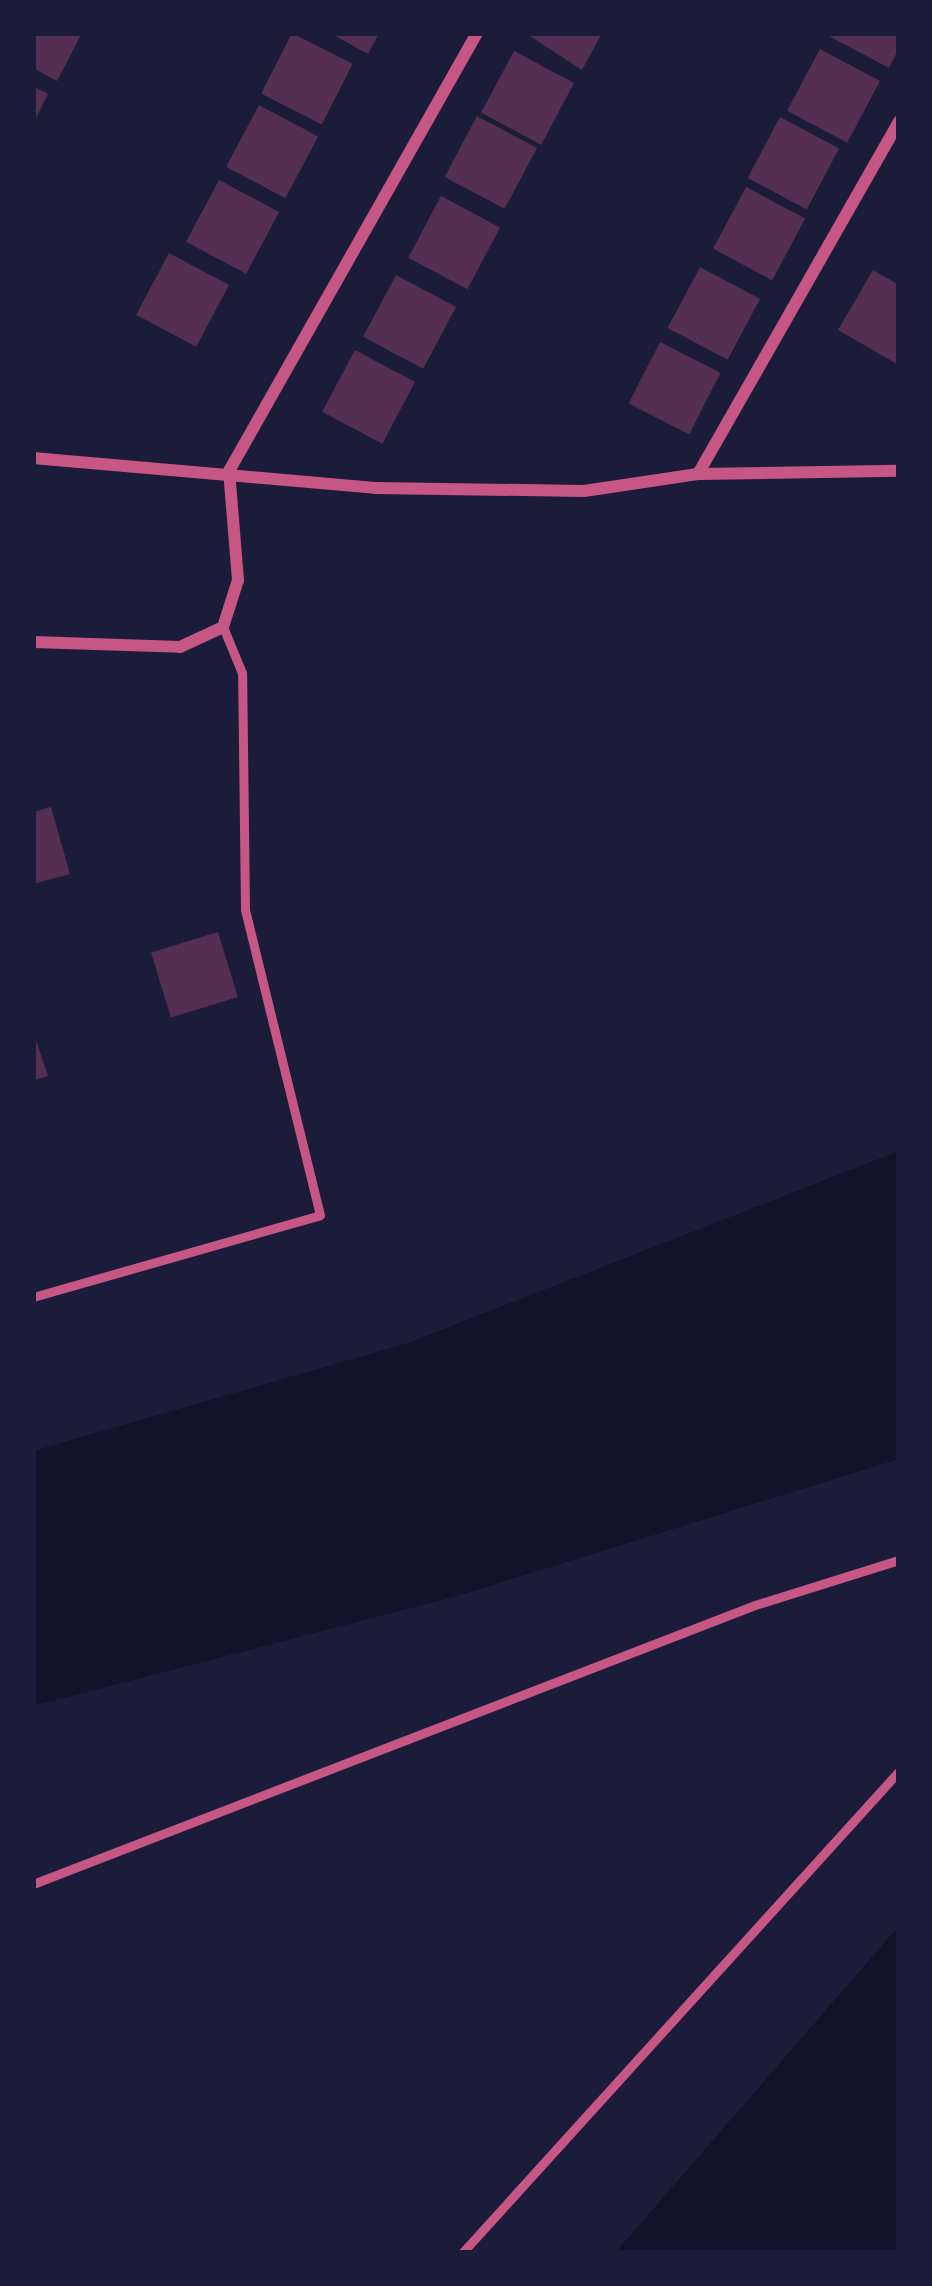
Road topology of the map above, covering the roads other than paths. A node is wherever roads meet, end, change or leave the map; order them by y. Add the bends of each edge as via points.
1 (477, 33) edge
2 (899, 121) edge
3 (33, 458) edge
4 (230, 471) junction
5 (899, 471) edge
6 (698, 474) junction
7 (223, 627) junction
8 (33, 642) edge
9 (33, 1297) edge
10 (899, 1560) edge
11 (899, 1771) edge
12 (33, 1884) edge
13 (462, 2253) edge

1 - 4 street
2 - 6 street
3 - 4 street
4 - 6 street via 375,488 584,491
4 - 7 street via 238,580
5 - 6 street
7 - 8 street via 180,647
7 - 9 lane via 242,673 245,909 320,1215
10 - 12 lane via 733,1613
11 - 13 lane

